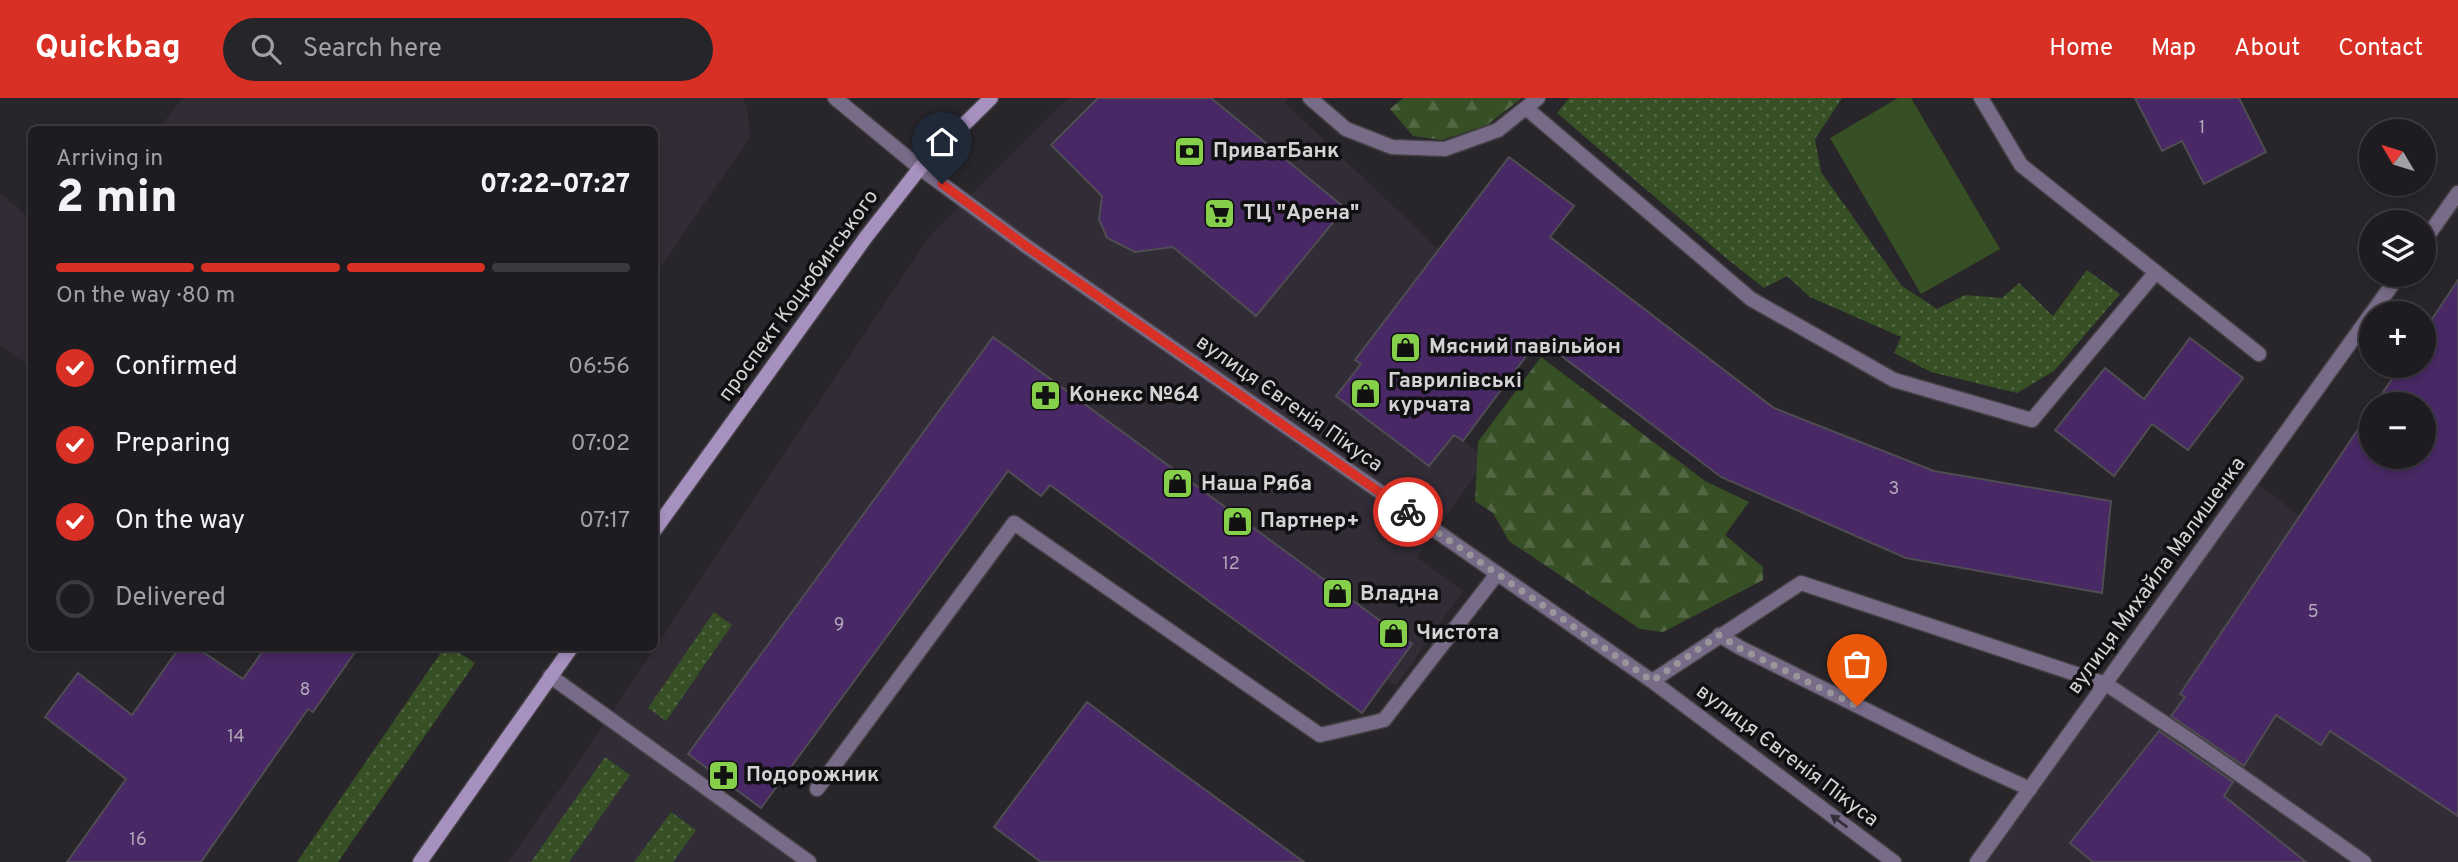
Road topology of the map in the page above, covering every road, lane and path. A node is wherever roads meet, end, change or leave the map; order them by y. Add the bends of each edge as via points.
1 (835, 98) edge
2 (991, 98) edge
3 (1310, 98) edge
4 (1538, 98) edge
5 (1981, 98) edge
6 (1526, 108) junction
7 (920, 168) junction
8 (2458, 193) edge
9 (2436, 224) edge
10 (2156, 272) junction
11 (2359, 331) edge
12 (2259, 354) dead end
13 (658, 525) edge
14 (1497, 574) junction
15 (1719, 635) junction
16 (569, 651) edge
17 (551, 676) junction
18 (1652, 681) junction
19 (2106, 684) junction
20 (817, 789) dead end
21 (2030, 789) junction
22 (420, 862) edge
23 (809, 862) edge
24 (1894, 862) edge
25 (1978, 862) edge
26 (2364, 862) edge

1 - 7 street, вулиця Євгенія Пікуса
2 - 7 main road, проспект Коцюбинського
3 - 6 street via 1346,129 1392,147 1445,149 1498,130
4 - 6 street
5 - 10 street via 2021,165
6 - 10 street via 1751,299 1894,380 2032,420
7 - 13 main road, проспект Коцюбинського
7 - 14 street, вулиця Євгенія Пікуса
8 - 9 street
10 - 12 street
11 - 19 street, вулиця Михайла Малишенка
14 - 18 street, вулиця Євгенія Пікуса
14 - 20 street via 1384,720 1320,735 1014,523
15 - 18 street
15 - 19 street via 1801,583
15 - 21 street
16 - 17 main road
17 - 22 main road
17 - 23 street
24 -> 18 street, вулиця Євгенія Пікуса
19 - 21 street, вулиця Михайла Малишенка
19 - 26 street
21 - 25 street, вулиця Михайла Малишенка

